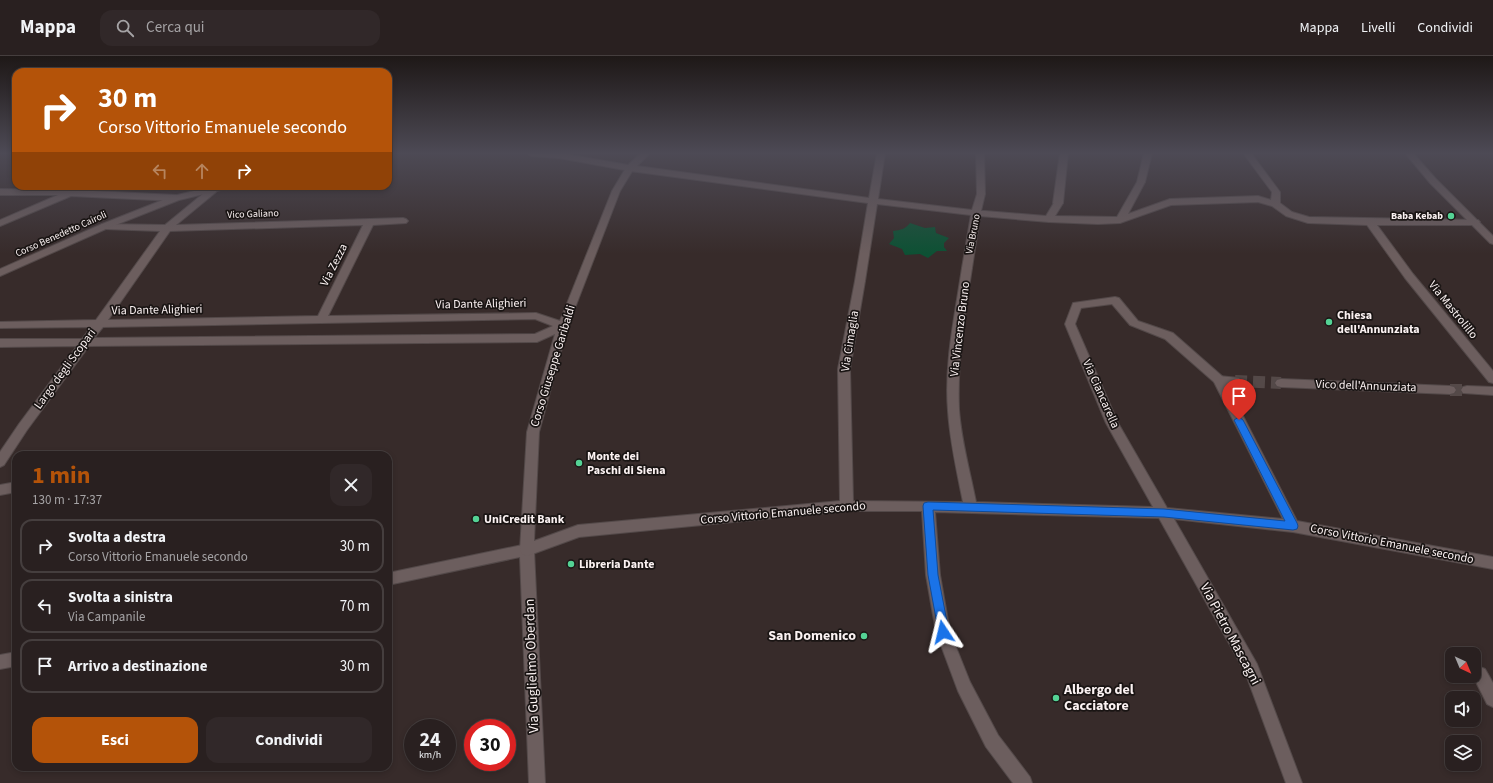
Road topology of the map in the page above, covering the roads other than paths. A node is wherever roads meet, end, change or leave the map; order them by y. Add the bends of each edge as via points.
1 (618, 187) edge
2 (774, 187) edge
3 (876, 187) edge
4 (982, 187) edge
5 (1060, 187) edge
6 (1139, 187) edge
7 (1272, 187) edge
8 (1439, 187) edge
9 (213, 190) joint
10 (0, 192) edge
11 (73, 193) junction
12 (176, 198) junction
13 (874, 200) junction
14 (1275, 204) junction
15 (978, 212) junction
16 (1048, 219) junction
17 (1120, 220) junction
18 (370, 221) junction
19 (403, 221) dead end
20 (1370, 222) junction
21 (1475, 222) junction
22 (0, 223) edge
23 (105, 226) junction
24 (167, 228) junction
25 (1492, 238) edge
26 (967, 268) joint
27 (0, 273) edge
28 (321, 320) junction
29 (99, 324) junction
30 (0, 325) edge
31 (563, 326) junction
32 (0, 342) edge
33 (84, 342) junction
34 (1219, 380) junction
35 (1493, 380) edge
36 (1235, 381) tunnel mouth
37 (1281, 383) tunnel mouth
38 (1450, 390) tunnel mouth
39 (1467, 390) tunnel mouth
40 (1493, 391) edge
41 (0, 462) edge
42 (12, 488) edge
43 (0, 490) edge
44 (847, 506) junction
45 (928, 506) junction
46 (971, 508) junction
47 (1164, 513) junction
48 (1293, 526) junction
49 (527, 550) junction
50 (1493, 563) edge
51 (392, 578) edge
52 (12, 659) edge
53 (0, 662) edge
54 (1481, 676) edge
55 (1493, 699) edge
56 (537, 783) edge
57 (1024, 783) edge
58 (1294, 783) edge

1 - 31 street, Corso Giuseppe Garibaldi
2 - 13 street
3 - 13 street, Via Cimaglia
4 - 15 street, Via Bruno
5 - 16 street via 1058,202
6 - 17 street
7 - 14 street via 1276,192
8 - 21 street
9 - 12 street
9 - 24 street, Largo degli Scopari
10 - 11 street
11 - 12 street
11 - 22 street
12 - 23 street, Corso Benedetto Cairoli
13 - 15 street
13 - 44 street, Via Cimaglia via 844,369
14 - 17 street via 1258,198 1170,202
14 - 20 street via 1290,214 1308,220
15 - 16 street
15 - 26 street, Via Bruno via 973,225
16 - 17 street
18 - 19 street, Vico Galiano
18 - 24 street, Vico Galiano
18 - 28 street, Via Zezza
20 - 21 street
20 - 35 street, Via Mastrolillo via 1409,276
21 - 25 street
23 - 24 street, Vico Galiano
23 - 27 street, Corso Benedetto Cairoli
24 - 29 street, Largo degli Scopari
26 - 46 street, Via Vincenzo Bruno via 954,360 953,397 955,429
28 - 29 street, Via Dante Alighieri
28 - 31 street, Via Dante Alighieri via 536,316
29 - 30 street, Via Dante Alighieri
29 - 33 street, Largo degli Scopari
31 - 33 street via 537,338
31 - 49 street, Corso Giuseppe Garibaldi via 534,432
32 - 33 street
33 - 41 street, Largo degli Scopari
34 - 36 street
34 - 47 street, Via Ciancarella via 1169,336 1134,323 1115,300 1077,305 1070,324 1112,423
34 - 48 street
37 - 38 street, Vico dell'Annunziata
39 - 40 street
42 - 43 street
44 - 45 street, Corso Vittorio Emanuele secondo
44 - 49 street, Corso Vittorio Emanuele secondo via 578,531
45 - 46 street, Corso Vittorio Emanuele secondo
45 - 57 street via 933,575 943,632 964,686 992,741
46 - 47 street, Corso Vittorio Emanuele secondo
47 - 48 street, Corso Vittorio Emanuele secondo
47 - 58 street, Via Pietro Mascagni via 1252,669
48 - 50 street, Corso Vittorio Emanuele secondo
49 - 51 street, Corso Vittorio Emanuele secondo
49 - 56 street, Via Guglielmo Oberdan
52 - 53 street
54 - 55 street

